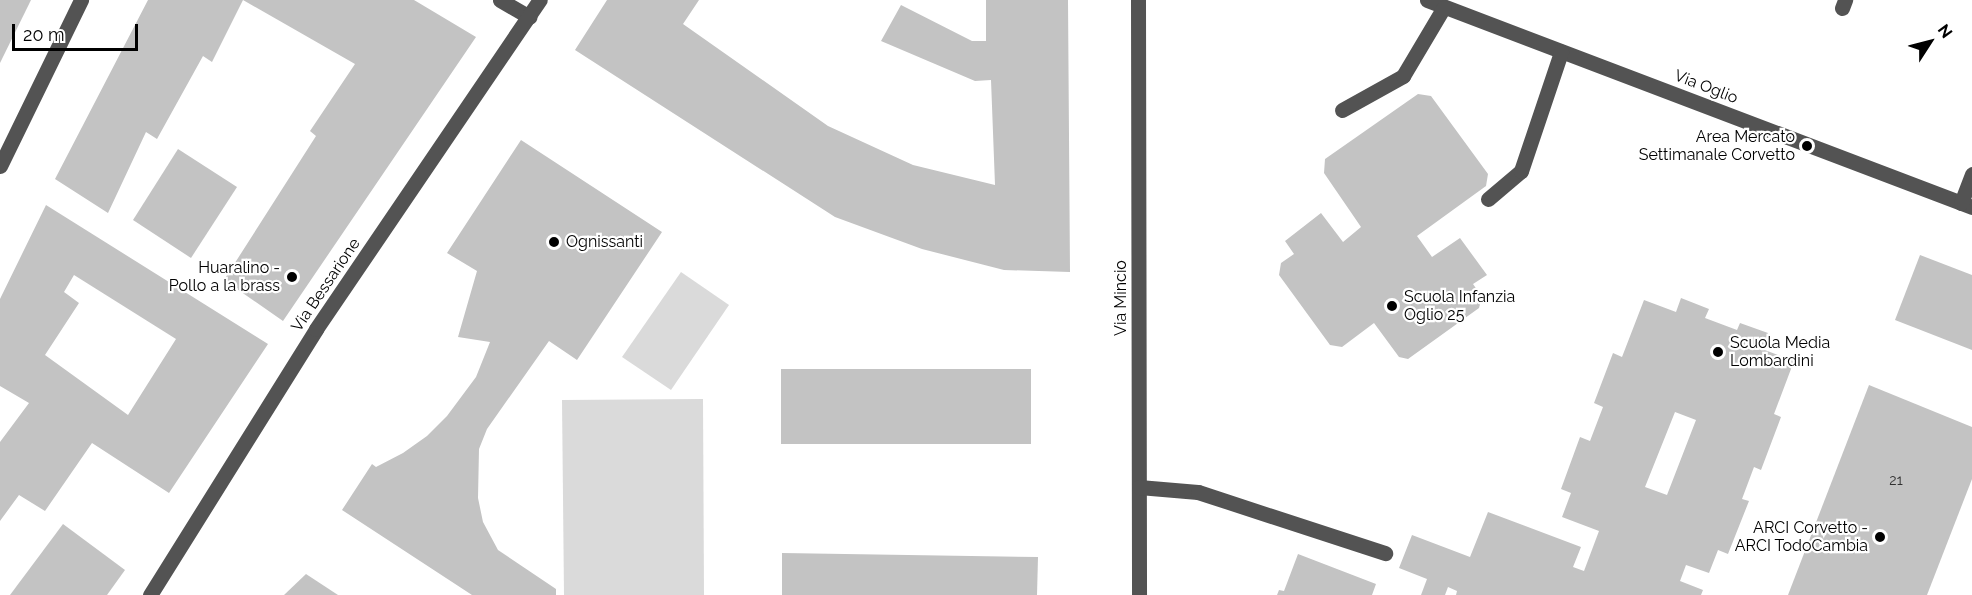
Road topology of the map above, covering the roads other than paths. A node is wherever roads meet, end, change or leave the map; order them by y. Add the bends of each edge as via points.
1 (81, 0) edge
2 (500, 0) edge
3 (540, 0) edge
4 (1138, 0) edge
5 (1427, 0) edge
6 (1444, 7) junction
7 (529, 17) junction
8 (1561, 52) junction
9 (1342, 110) dead end
10 (0, 166) edge
11 (1972, 174) edge
12 (1488, 199) dead end
13 (1967, 205) edge
14 (1139, 487) junction
15 (1386, 553) dead end
16 (150, 595) edge
17 (1139, 595) edge

1 - 10 street
2 - 7 street
3 - 7 street, Via Bessarione
4 - 14 street, Via Mincio
5 - 6 street, Via Oglio
6 - 8 street, Via Oglio
6 - 9 street via 1403,76
7 - 16 street, Via Bessarione via 316,329
8 - 12 street via 1521,171
8 - 13 street, Via Oglio
11 - 13 street
14 - 15 street via 1198,492
14 - 17 street, Via Mincio

